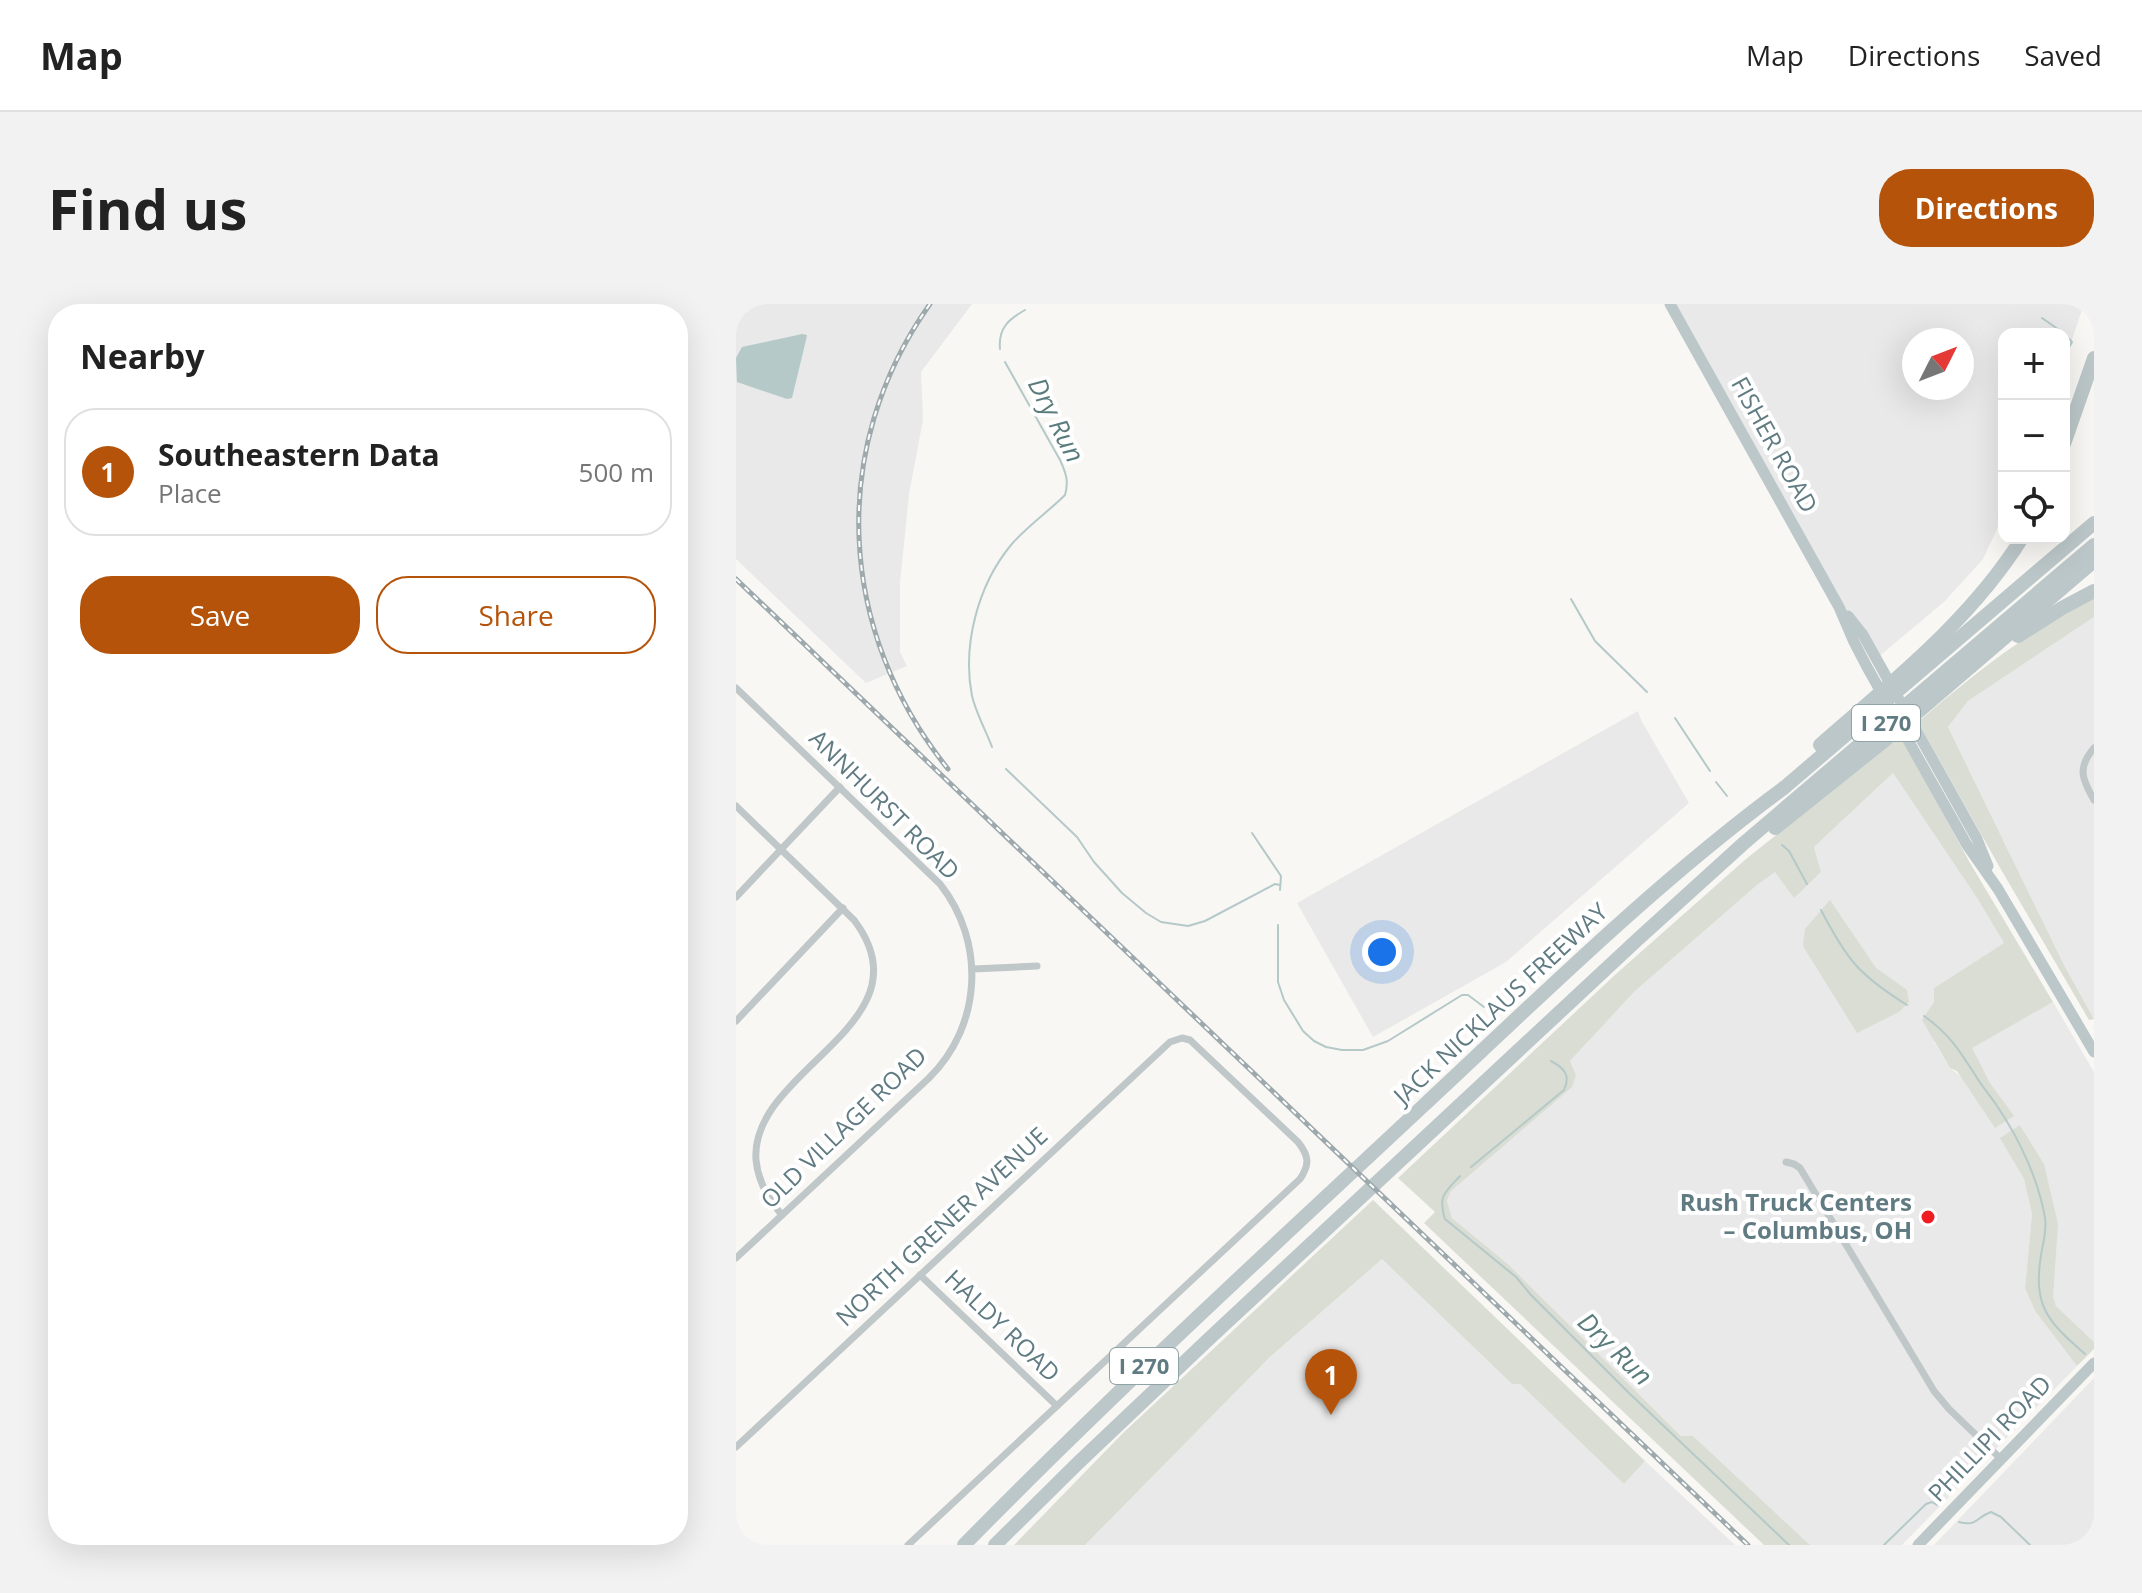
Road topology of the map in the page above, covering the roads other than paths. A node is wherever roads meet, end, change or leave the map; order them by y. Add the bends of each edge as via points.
1 (1670, 304) edge
2 (2094, 358) edge
3 (2094, 379) edge
4 (2070, 427) edge
5 (2070, 437) edge
6 (2094, 523) edge
7 (2018, 544) edge
8 (2094, 545) edge
9 (2094, 561) edge
10 (2094, 591) edge
11 (1961, 674) junction
12 (736, 688) edge
13 (2094, 748) edge
14 (840, 787) junction
15 (2094, 800) edge
16 (736, 806) edge
17 (1734, 824) junction
18 (781, 849) junction
19 (736, 897) edge
20 (1680, 903) junction
21 (843, 908) junction
22 (1037, 966) dead end
23 (973, 969) junction
24 (736, 1021) edge
25 (2094, 1052) edge
26 (1786, 1162) dead end
27 (782, 1215) junction
28 (736, 1258) edge
29 (920, 1275) junction
30 (2094, 1363) edge
31 (1057, 1406) junction
32 (736, 1447) edge
33 (2001, 1459) junction
34 (908, 1545) edge
35 (964, 1545) edge
36 (995, 1545) edge
37 (1918, 1545) edge

1 - 25 main road, FISHER ROAD via 1854,642 1872,663 1919,748 1967,845
2 - 4 highway
3 - 5 highway
6 - 17 highway, JACK NICKLAUS FREEWAY / I 270 via 1785,787
7 - 17 highway via 1950,630
8 - 20 highway, JACK NICKLAUS FREEWAY / I 270
9 - 11 highway
10 - 11 highway
11 - 20 highway
12 - 14 street, ANNHURST ROAD
13 - 15 street via 2082,769
14 - 18 street
14 - 23 street, ANNHURST ROAD via 947,893 968,936
16 - 18 street
17 - 35 highway, JACK NICKLAUS FREEWAY / I 270 via 1610,932 1134,1375
18 - 19 street
18 - 21 street
20 - 36 highway, JACK NICKLAUS FREEWAY / I 270
21 - 24 street
21 - 27 street via 867,941 873,970 870,992 854,1021 763,1122 756,1147 759,1175
22 - 23 street
23 - 27 street, OLD VILLAGE ROAD via 965,1022 945,1060
26 - 33 street via 1800,1168 1934,1391
27 - 28 street, OLD VILLAGE ROAD
29 - 31 street, HALDY ROAD
29 - 31 street, NORTH GRENER AVENUE via 1170,1042 1186,1039 1199,1047 1298,1142 1308,1160 1306,1170
29 - 32 street, NORTH GRENER AVENUE
30 - 33 main road, PHILLIPI ROAD
31 - 34 street
33 - 37 main road, PHILLIPI ROAD

